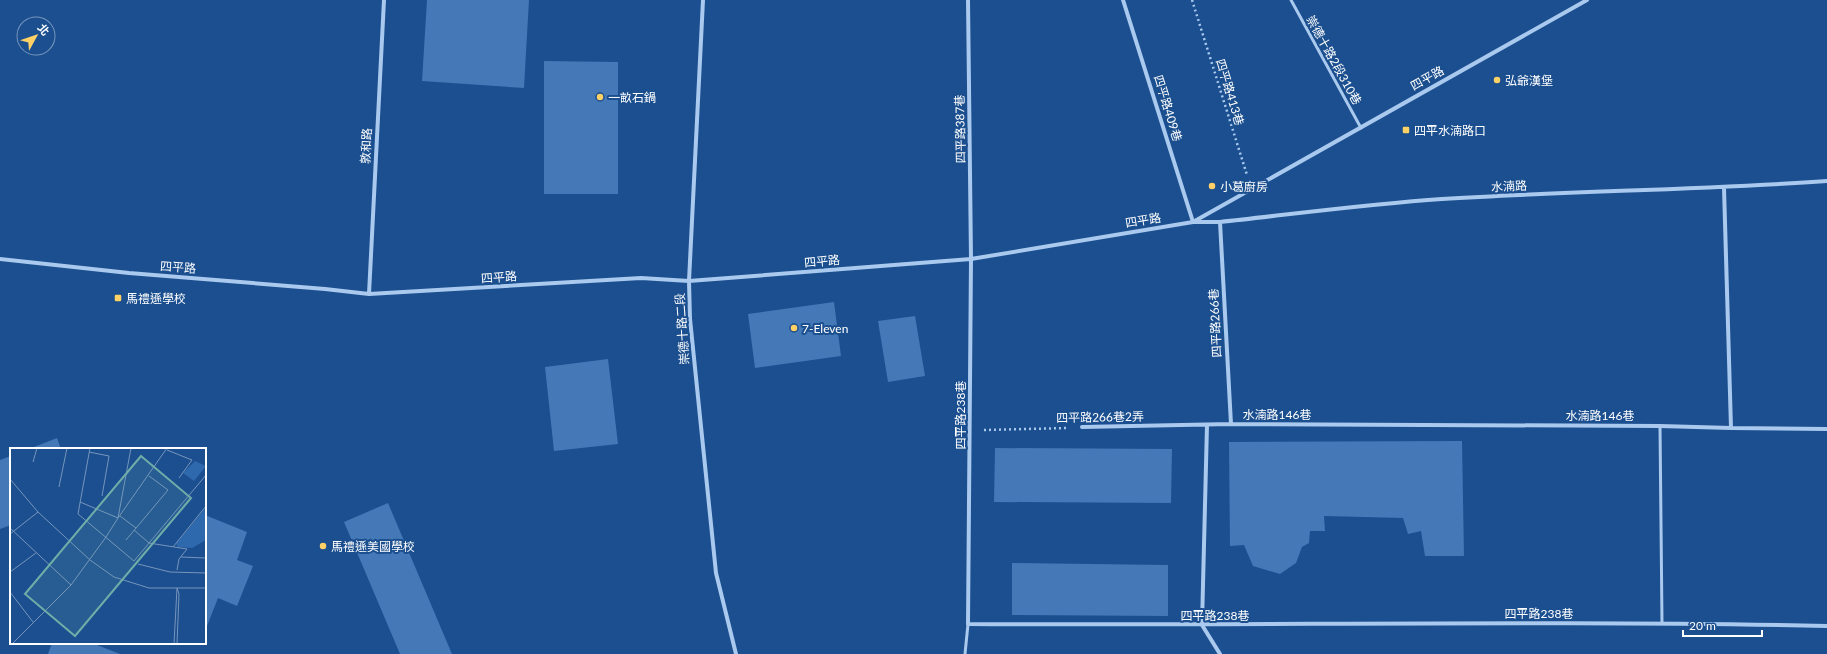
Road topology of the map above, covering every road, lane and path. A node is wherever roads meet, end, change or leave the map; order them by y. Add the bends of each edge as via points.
1 (384, 0) edge
2 (703, 0) edge
3 (968, 0) edge
4 (1123, 0) edge
5 (1192, 0) edge
6 (1292, 0) edge
7 (1587, 0) edge
8 (1361, 128) junction
9 (1827, 181) edge
10 (1724, 188) junction
11 (1252, 189) junction
12 (1193, 222) junction
13 (1220, 222) junction
14 (0, 259) edge
15 (971, 259) junction
16 (689, 282) junction
17 (369, 294) junction
18 (1231, 424) junction
19 (1207, 425) junction
20 (1660, 426) junction
21 (1082, 427) joint
22 (1731, 428) junction
23 (1827, 429) edge
24 (970, 430) junction
25 (1662, 622) junction
26 (968, 624) junction
27 (1202, 625) junction
28 (1827, 626) edge
29 (736, 654) edge
30 (965, 654) edge
31 (1220, 654) edge

1 - 17 street, 敦和路
2 - 16 street, 崇德十路二段
3 - 15 street, 四平路387巷
4 - 12 street, 四平路409巷
5 - 11 path, 四平路413巷
6 - 8 lane, 崇德十路2段310巷
7 - 8 street, 四平路
8 - 11 street, 四平路
9 - 10 street, 水湳路
10 - 13 street, 水湳路 via 1441,199
10 - 22 street
11 - 12 street, 四平路
12 - 13 street, 水湳路
12 - 15 street, 四平路
13 - 18 street, 四平路266巷
14 - 17 street, 四平路
15 - 16 street, 四平路
15 - 24 street, 四平路238巷
16 - 17 street, 四平路 via 642,278
16 - 29 street, 崇德十路二段 via 690,319 716,573
18 - 19 street, 四平路266巷2弄
18 - 20 street, 水湳路146巷
19 - 21 street, 四平路266巷2弄
19 - 27 street
20 - 22 street, 水湳路146巷
20 - 25 lane
21 - 24 path, 四平路266巷2弄
22 - 23 street, 水湳路146巷
24 - 26 street, 四平路238巷
25 - 27 street, 四平路238巷
25 - 28 street, 四平路238巷
26 - 27 street, 四平路238巷
26 - 30 lane
27 - 31 street

